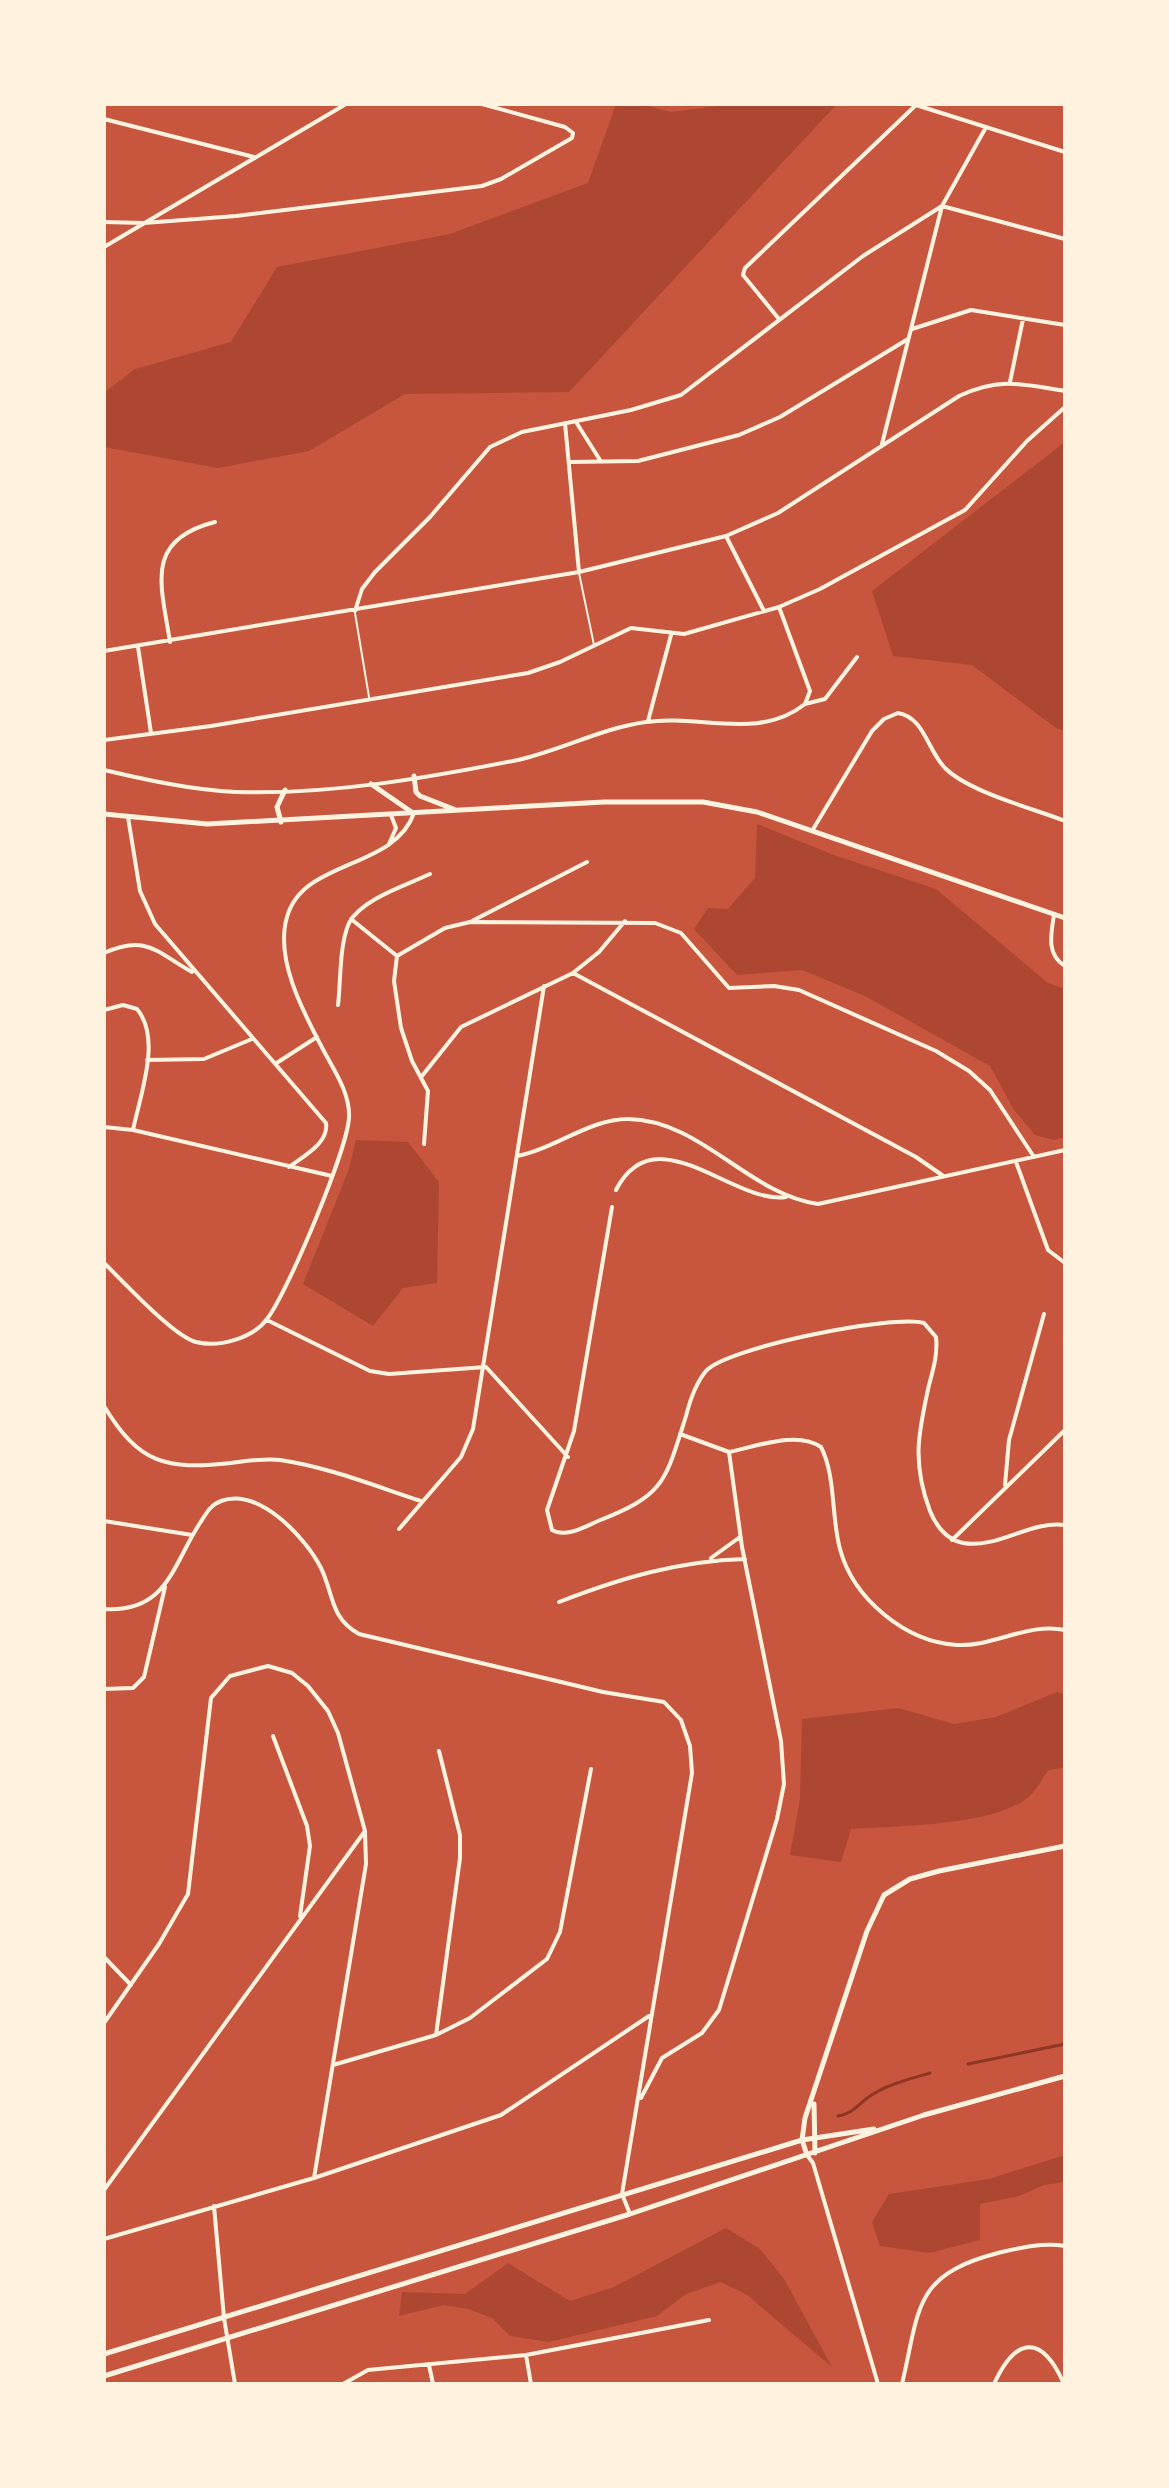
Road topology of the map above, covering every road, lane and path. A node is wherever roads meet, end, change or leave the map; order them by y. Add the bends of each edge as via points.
1 (346, 104) edge
2 (482, 104) edge
3 (916, 104) edge
4 (104, 119) edge
5 (985, 129) junction
6 (1065, 152) edge
7 (257, 158) junction
8 (942, 206) junction
9 (104, 222) edge
10 (144, 223) junction
11 (1065, 239) edge
12 (104, 247) edge
13 (779, 319) junction
14 (1023, 319) junction
15 (1065, 325) edge
16 (910, 329) junction
17 (908, 339) junction
18 (1010, 382) junction
19 (1065, 391) edge
20 (1065, 407) edge
21 (576, 422) junction
22 (565, 423) junction
23 (882, 446) junction
24 (601, 460) junction
25 (570, 462) junction
26 (215, 522) dead end
27 (726, 536) junction
28 (579, 572) junction
29 (779, 607) junction
30 (355, 611) junction
31 (764, 611) junction
32 (671, 634) junction
33 (170, 642) junction
34 (138, 647) junction
35 (594, 647) junction
36 (104, 651) edge
37 (857, 657) dead end
38 (370, 699) junction
39 (805, 704) junction
40 (648, 721) junction
41 (151, 733) junction
42 (104, 740) edge
43 (104, 770) edge
44 (414, 776) junction
45 (371, 784) junction
46 (285, 790) junction
47 (461, 811) junction
48 (414, 813) junction
49 (104, 814) edge
50 (391, 815) junction
51 (128, 817) junction
52 (1065, 821) edge
53 (281, 822) junction
54 (812, 831) junction
55 (388, 846) junction
56 (587, 862) dead end
57 (430, 874) dead end
58 (1054, 914) junction
59 (1065, 918) edge
60 (351, 919) junction
61 (625, 921) junction
62 (470, 922) junction
63 (104, 953) edge
64 (397, 956) junction
65 (1065, 966) edge
66 (573, 973) junction
67 (196, 974) junction
68 (544, 986) junction
69 (338, 1005) dead end
70 (104, 1010) edge
71 (317, 1037) junction
72 (252, 1039) junction
73 (147, 1060) junction
74 (274, 1064) junction
75 (422, 1076) junction
76 (104, 1127) edge
77 (133, 1130) junction
78 (424, 1144) dead end
79 (1065, 1150) edge
80 (517, 1156) junction
81 (1034, 1157) junction
82 (1016, 1162) junction
83 (289, 1167) junction
84 (943, 1175) junction
85 (332, 1176) junction
86 (616, 1190) dead end
87 (789, 1196) junction
88 (612, 1207) dead end
89 (104, 1263) edge
90 (1065, 1263) edge
91 (1044, 1314) dead end
92 (267, 1320) junction
93 (486, 1367) junction
94 (104, 1406) edge
95 (111, 1416) junction
96 (104, 1418) edge
97 (1065, 1430) edge
98 (680, 1434) junction
99 (729, 1452) junction
100 (568, 1457) junction
101 (1005, 1485) junction
102 (421, 1501) junction
103 (104, 1521) edge
104 (1065, 1525) edge
105 (399, 1529) dead end
106 (192, 1535) junction
107 (741, 1537) junction
108 (952, 1540) junction
109 (745, 1559) junction
110 (709, 1560) junction
111 (165, 1586) junction
112 (559, 1602) dead end
113 (104, 1609) edge
114 (1065, 1630) edge
115 (104, 1689) edge
116 (273, 1736) dead end
117 (439, 1751) dead end
118 (591, 1769) dead end
119 (365, 1831) junction
120 (1065, 1846) edge
121 (299, 1918) junction
122 (104, 1957) edge
123 (131, 1985) junction
124 (649, 2016) junction
125 (104, 2023) edge
126 (436, 2035) junction
127 (333, 2065) junction
128 (1065, 2076) edge
129 (814, 2099) junction
130 (639, 2104) junction
131 (887, 2127) junction
132 (814, 2137) junction
133 (802, 2140) junction
134 (815, 2153) junction
135 (807, 2155) junction
136 (813, 2163) junction
137 (314, 2178) junction
138 (104, 2190) edge
139 (622, 2194) junction
140 (214, 2206) junction
141 (630, 2214) junction
142 (104, 2239) edge
143 (1065, 2246) edge
144 (224, 2318) junction
145 (709, 2320) dead end
146 (226, 2338) junction
147 (104, 2354) edge
148 (526, 2355) junction
149 (429, 2365) junction
150 (104, 2376) edge
151 (235, 2384) edge
152 (343, 2384) edge
153 (433, 2384) edge
154 (531, 2384) edge
155 (878, 2384) edge
156 (902, 2384) edge
157 (994, 2384) edge
158 (1064, 2384) edge

1 - 7 street
2 - 10 street via 565,127 573,135 545,156 482,186
3 - 5 street
3 - 13 street via 745,268 743,275
4 - 7 street
5 - 6 street
5 - 8 street
7 - 10 street
8 - 11 street
8 - 13 street
8 - 16 street
9 - 10 street
10 - 12 street
13 - 21 street via 681,395
14 - 15 street
14 - 16 street via 971,310
14 - 18 street
16 - 17 street
17 - 23 street
17 - 24 street via 762,426 659,457
18 - 19 street
18 - 23 street via 981,385 959,396
20 - 29 street via 965,510
21 - 22 street
21 - 24 street
22 - 25 street
22 - 30 street via 522,432 490,447 375,572
23 - 27 street via 778,513
24 - 25 street
25 - 28 street
26 - 33 street via 180,534 168,551 161,586
27 - 28 street
27 - 31 street
28 - 30 street
28 - 35 lane
29 - 31 street
29 - 39 street via 809,685
30 - 33 street
30 - 38 lane
31 - 32 street
32 - 35 street via 631,628
32 - 40 street
33 - 34 street
34 - 36 street
34 - 41 street
35 - 38 street via 528,673
37 - 39 street via 825,699
38 - 41 street
39 - 40 street via 750,724
40 - 44 street via 521,759
41 - 42 street
43 - 46 street via 233,792
44 - 45 street
44 - 47 street via 420,796
45 - 46 street
45 - 48 street
46 - 53 street via 277,807
47 - 48 street
47 - 54 street via 703,802 757,812
48 - 50 street
48 - 55 street via 407,829
49 - 51 street
50 - 53 street
50 - 55 street via 396,828
51 - 53 street via 207,824
51 - 67 street via 146,908
52 - 54 street via 956,777 935,756 916,723 898,713 872,731
54 - 58 street
55 - 71 street via 301,893 286,919 286,955
56 - 62 street
57 - 60 street via 371,903
58 - 59 street
58 - 65 street via 1051,949
60 - 64 street
60 - 69 street
61 - 62 street
61 - 66 street
61 - 81 street via 655,923 681,933 729,988 799,990 936,1051 990,1090
62 - 64 street via 445,928
63 - 67 street via 129,943 145,945
64 - 75 street via 398,1015 406,1049
66 - 68 street
66 - 84 street
67 - 72 street
68 - 75 street via 461,1027
68 - 80 street
70 - 73 street via 123,1005 137,1009 148,1030
71 - 74 street
71 - 85 street via 348,1105 348,1131
72 - 73 street via 204,1059
72 - 74 street
73 - 77 street
74 - 83 street via 323,1117 327,1130 320,1143
75 - 78 street via 429,1099
76 - 77 street
77 - 83 street
79 - 81 street
80 - 87 street via 551,1148 610,1121 649,1122 679,1131
80 - 93 street
81 - 82 street
82 - 84 street
82 - 90 street via 1048,1250
83 - 85 street
84 - 87 street via 831,1203
85 - 92 street
86 - 87 street via 629,1170 664,1160 767,1196
88 - 100 street
89 - 92 street via 191,1341 234,1340
91 - 101 street via 1009,1440
92 - 93 street via 370,1371
93 - 100 street
93 - 102 street via 468,1444
94 - 95 street
95 - 96 street
95 - 102 street via 134,1447 162,1463 202,1466 276,1459
97 - 101 street
98 - 99 street
98 - 100 street via 668,1470 651,1496 574,1531 557,1533 546,1518
98 - 108 street via 693,1393 704,1373 721,1359 861,1325 900,1319 924,1323 933,1330 937,1347 916,1463 933,1518
99 - 107 street
99 - 114 street via 792,1440 821,1447 846,1567 878,1609 900,1626 929,1640 970,1645 1045,1628
101 - 108 street
102 - 105 street
103 - 106 street
104 - 108 street via 981,1543
106 - 111 street
106 - 124 street via 210,1507 239,1500 267,1510 313,1555 335,1613 359,1634 670,1705 690,1746 692,1773
107 - 109 street
107 - 110 street
109 - 110 street
109 - 130 street via 781,1741 783,1798 719,2010 702,2033 662,2058
110 - 112 street via 650,1570
111 - 113 street via 136,1608
111 - 115 street via 144,1677 133,1688
116 - 121 street via 310,1846
117 - 126 street via 460,1835 460,1858
118 - 126 street via 555,1948 519,1983
119 - 121 street
119 - 123 street via 338,1733 321,1699 280,1668 248,1669 230,1676 207,1711 188,1894
119 - 127 street via 366,1864
120 - 129 street via 939,1871 910,1879 884,1895 867,1931
121 - 138 street
122 - 123 street
123 - 125 street
124 - 130 street
124 - 137 street via 501,2115
126 - 127 street
127 - 137 street
128 - 131 street
129 - 132 street
129 - 133 street
130 - 139 street
131 - 132 street
131 - 134 street
132 - 133 street
132 - 134 street
133 - 135 street
133 - 139 street
134 - 135 street
134 - 136 street
135 - 136 street
135 - 141 street
136 - 155 street
137 - 140 street
139 - 141 street
139 - 144 street
140 - 142 street
140 - 144 street
141 - 146 street
143 - 156 street via 1036,2245 974,2259 934,2282 919,2309
144 - 146 street
144 - 147 street
145 - 148 street
146 - 150 street
146 - 151 street
148 - 149 street
148 - 154 street
149 - 152 street via 368,2370
149 - 153 street
157 - 158 street via 1006,2359 1023,2347 1052,2360

